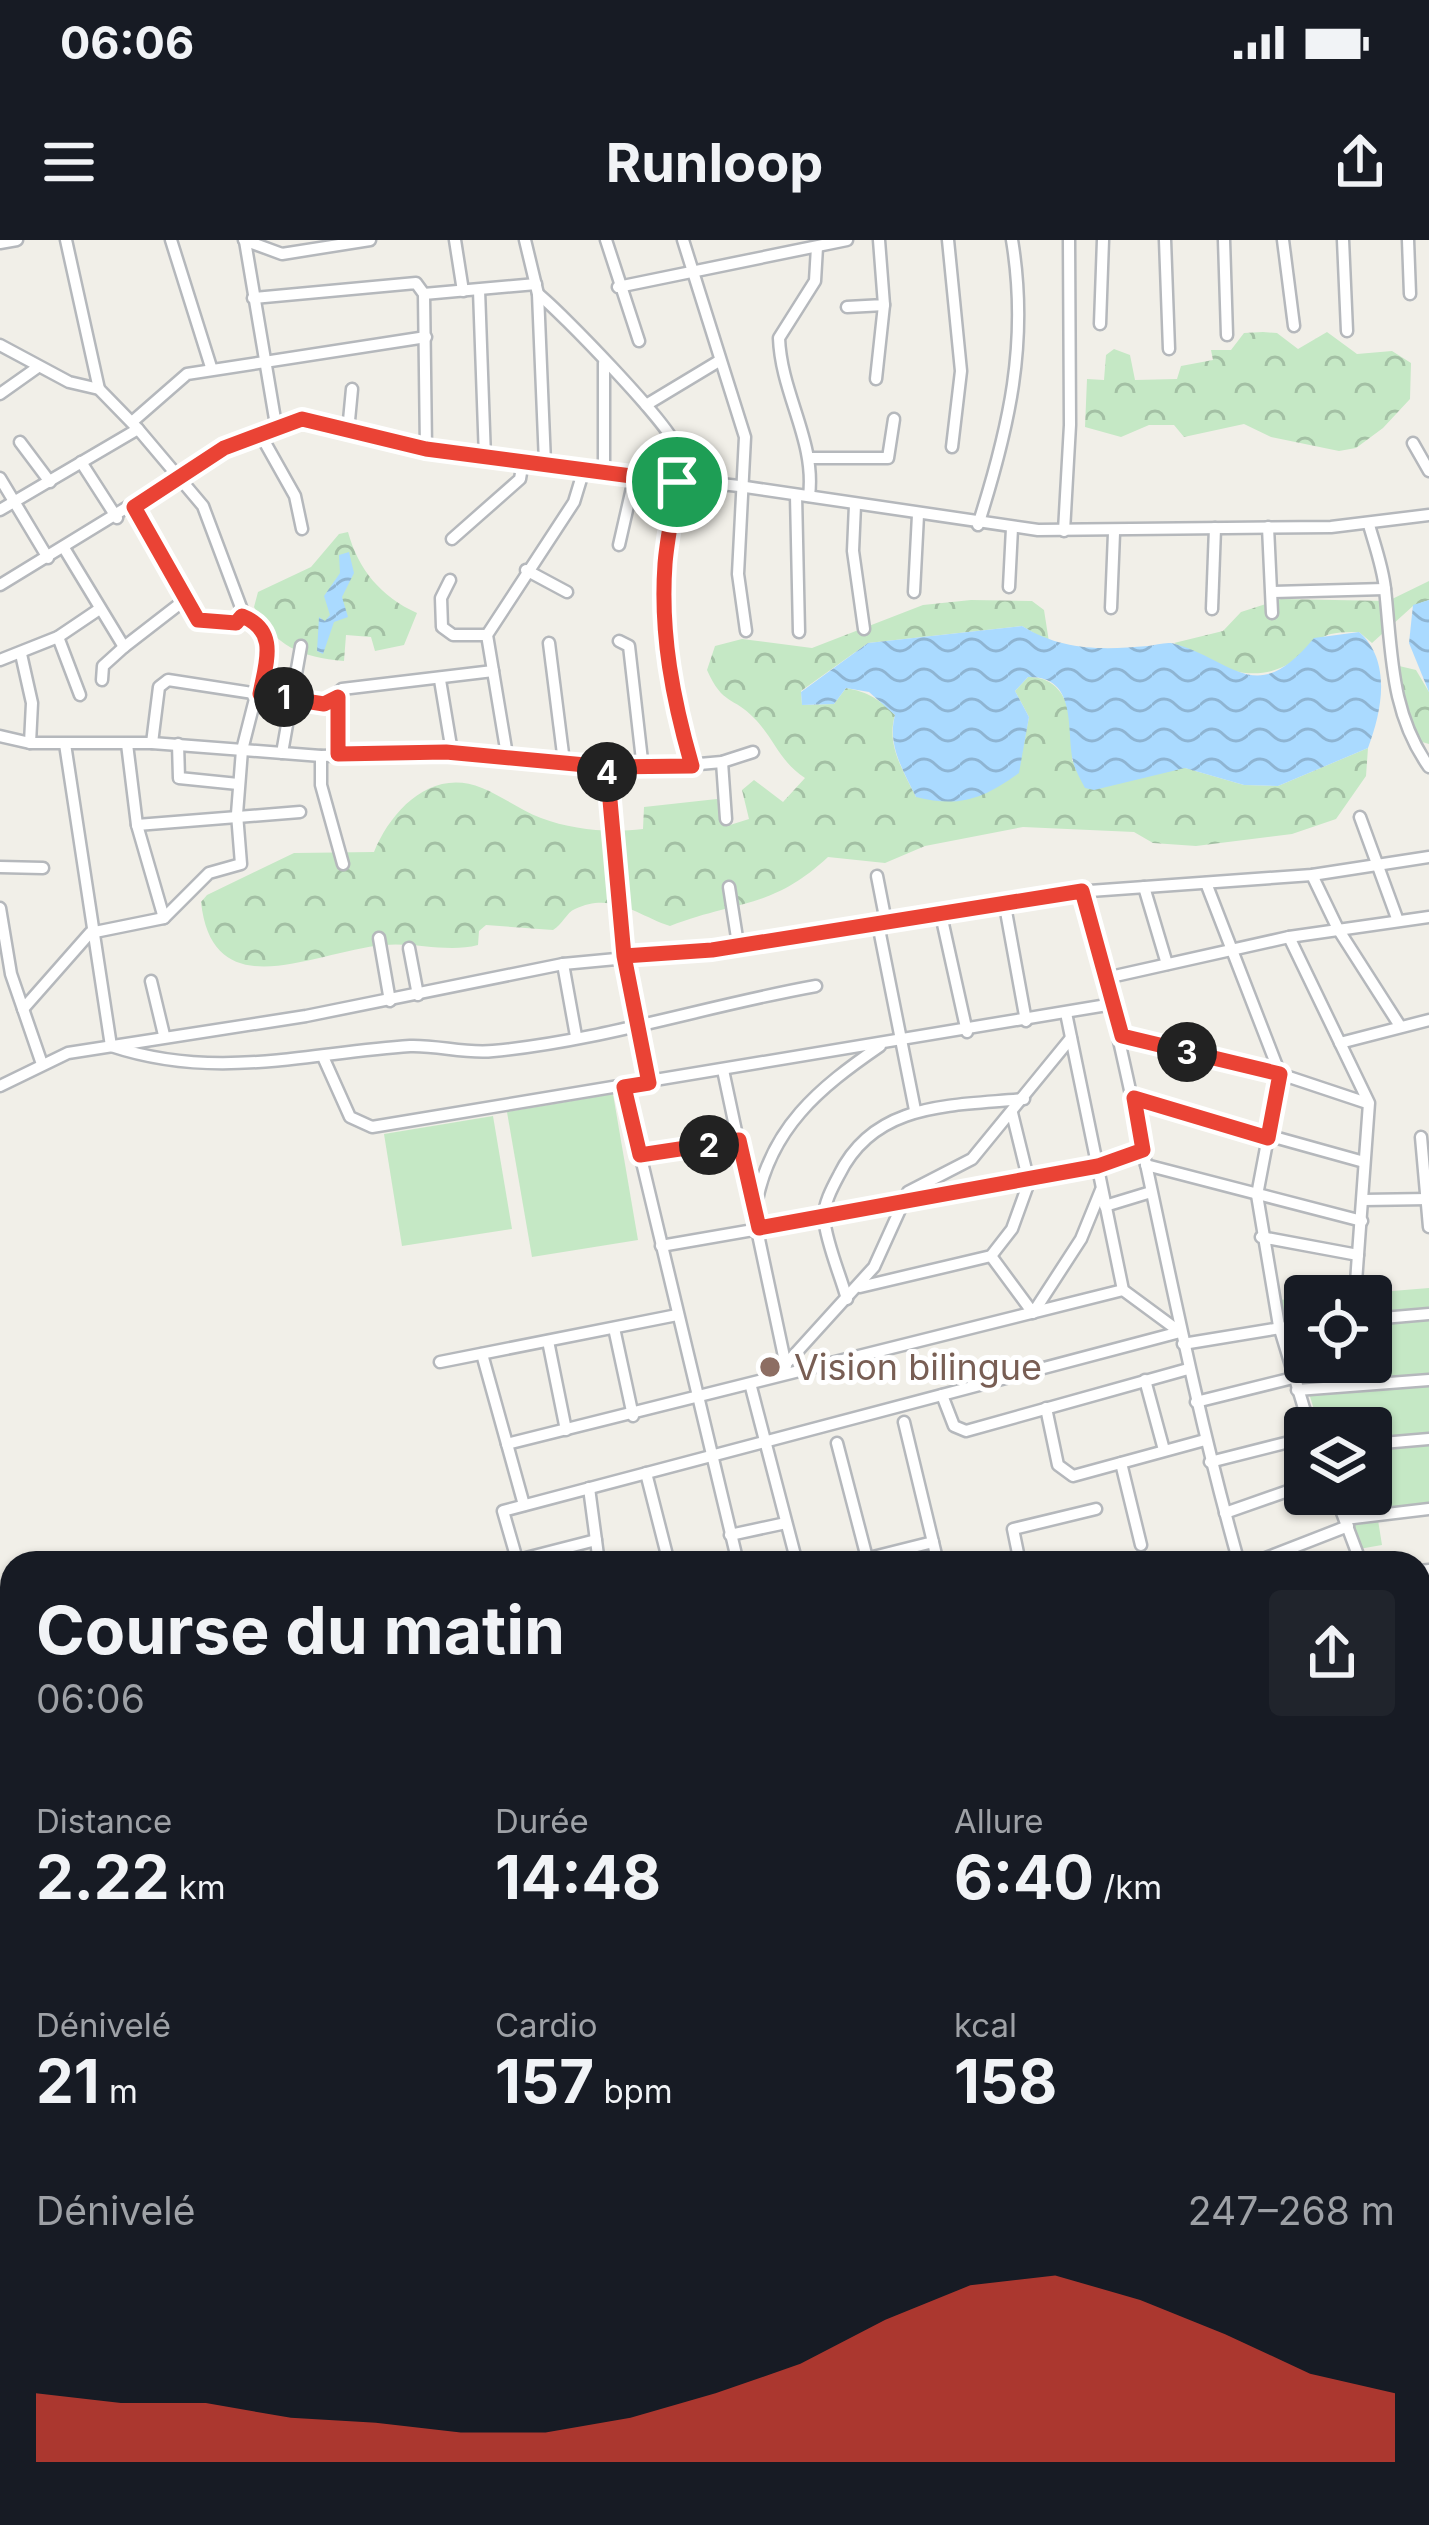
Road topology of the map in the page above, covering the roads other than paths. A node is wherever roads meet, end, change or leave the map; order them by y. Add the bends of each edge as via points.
1 (17, 240) edge
2 (67, 240) edge
3 (171, 240) edge
4 (244, 240) edge
5 (370, 240) edge
6 (455, 240) edge
7 (526, 240) edge
8 (605, 240) edge
9 (682, 240) edge
10 (847, 240) edge
11 (879, 240) edge
12 (948, 240) edge
13 (1012, 240) edge
14 (1069, 240) edge
15 (1103, 240) edge
16 (1165, 240) edge
17 (1224, 240) edge
18 (1283, 240) edge
19 (1343, 240) edge
20 (1408, 240) edge
21 (0, 244) edge
22 (792, 246) edge
23 (817, 247) junction
24 (691, 271) junction
25 (618, 287) junction
26 (537, 289) junction
27 (479, 290) junction
28 (463, 291) junction
29 (424, 294) junction
30 (1410, 294) dead end
31 (253, 298) junction
32 (884, 305) junction
33 (847, 308) dead end
34 (1100, 324) dead end
35 (1294, 326) dead end
36 (1347, 331) dead end
37 (1227, 334) dead end
38 (426, 337) junction
39 (639, 340) dead end
40 (0, 345) edge
41 (1169, 349) dead end
42 (268, 358) junction
43 (719, 361) junction
44 (604, 363) junction
45 (38, 367) junction
46 (211, 368) junction
47 (876, 379) dead end
48 (352, 388) dead end
49 (99, 389) junction
50 (0, 394) edge
51 (646, 405) junction
52 (894, 419) dead end
53 (135, 425) junction
54 (276, 425) junction
55 (348, 431) junction
56 (259, 432) junction
57 (20, 442) dead end
58 (1413, 443) dead end
59 (952, 447) dead end
60 (426, 449) junction
61 (485, 458) junction
62 (811, 458) junction
63 (524, 461) junction
64 (81, 462) junction
65 (544, 463) junction
66 (585, 466) junction
67 (604, 470) junction
68 (1429, 472) edge
69 (635, 475) junction
70 (180, 476) junction
71 (0, 478) edge
72 (50, 482) junction
73 (677, 482) junction
74 (739, 486) junction
75 (802, 495) junction
76 (15, 502) junction
77 (855, 505) junction
78 (134, 507) junction
79 (0, 510) edge
80 (918, 514) junction
81 (1429, 515) edge
82 (117, 518) junction
83 (978, 524) junction
84 (1370, 526) junction
85 (1268, 527) junction
86 (1012, 528) junction
87 (1215, 528) junction
88 (302, 529) dead end
89 (1064, 531) junction
90 (1114, 533) junction
91 (452, 539) dead end
92 (619, 545) dead end
93 (64, 548) junction
94 (48, 557) junction
95 (526, 571) junction
96 (450, 580) dead end
97 (0, 585) edge
98 (1009, 587) dead end
99 (1385, 589) junction
100 (567, 592) dead end
101 (914, 592) dead end
102 (1273, 592) junction
103 (186, 599) junction
104 (1111, 608) dead end
105 (1212, 609) dead end
106 (98, 610) junction
107 (1272, 613) dead end
108 (242, 616) junction
109 (863, 629) dead end
110 (746, 631) dead end
111 (799, 632) dead end
112 (487, 635) junction
113 (58, 637) junction
114 (619, 641) dead end
115 (549, 643) dead end
116 (301, 646) dead end
117 (124, 647) junction
118 (21, 654) junction
119 (0, 659) edge
120 (493, 671) junction
121 (102, 680) dead end
122 (440, 680) junction
123 (260, 694) junction
124 (80, 695) dead end
125 (338, 697) junction
126 (290, 698) junction
127 (0, 736) edge
128 (30, 743) junction
129 (152, 743) junction
130 (64, 744) junction
131 (127, 744) junction
132 (178, 745) junction
133 (242, 750) junction
134 (452, 752) junction
135 (753, 752) dead end
136 (282, 753) junction
137 (338, 754) junction
138 (507, 755) junction
139 (321, 756) junction
140 (564, 762) junction
141 (722, 762) junction
142 (692, 766) junction
143 (607, 767) junction
144 (1429, 767) edge
145 (643, 769) junction
146 (238, 784) junction
147 (300, 812) dead end
148 (237, 814) junction
149 (1360, 817) dead end
150 (726, 819) dead end
151 (137, 825) junction
152 (1429, 857) edge
153 (343, 864) dead end
154 (0, 867) edge
155 (1377, 867) junction
156 (43, 868) dead end
157 (1312, 875) junction
158 (877, 876) dead end
159 (1206, 884) junction
160 (729, 886) dead end
161 (1144, 887) junction
162 (1082, 891) junction
163 (1005, 906) junction
164 (0, 908) edge
165 (941, 915) junction
166 (1429, 916) edge
167 (164, 918) junction
168 (1398, 921) junction
169 (882, 923) junction
170 (1338, 929) junction
171 (90, 933) junction
172 (1289, 937) junction
173 (379, 938) dead end
174 (738, 944) junction
175 (410, 948) dead end
176 (1235, 949) junction
177 (624, 956) junction
178 (563, 964) junction
179 (1167, 964) junction
180 (1106, 978) junction
181 (151, 981) dead end
182 (816, 986) dead end
183 (418, 995) junction
184 (390, 1000) junction
185 (1113, 1004) junction
186 (23, 1009) junction
187 (1066, 1013) junction
188 (1429, 1020) edge
189 (1026, 1021) junction
190 (637, 1023) junction
191 (1400, 1026) junction
192 (967, 1032) junction
193 (164, 1035) junction
194 (576, 1036) junction
195 (1122, 1036) junction
196 (1071, 1038) junction
197 (899, 1042) junction
198 (1340, 1043) junction
199 (883, 1045) junction
200 (111, 1046) junction
201 (324, 1060) junction
202 (42, 1064) junction
203 (723, 1070) junction
204 (1280, 1074) junction
205 (649, 1083) junction
206 (0, 1086) edge
207 (624, 1087) junction
208 (1134, 1098) junction
209 (1024, 1099) junction
210 (1369, 1103) junction
211 (914, 1110) junction
212 (1012, 1112) junction
213 (1421, 1137) dead end
214 (1268, 1138) junction
215 (739, 1140) junction
216 (1143, 1150) junction
217 (640, 1155) junction
218 (1364, 1162) junction
219 (1098, 1166) junction
220 (1146, 1166) junction
221 (1029, 1182) junction
222 (1102, 1189) junction
223 (1151, 1192) junction
224 (1257, 1196) junction
225 (1428, 1199) edge
226 (1363, 1201) junction
227 (901, 1204) junction
228 (1105, 1205) junction
229 (755, 1211) junction
230 (824, 1217) junction
231 (1362, 1221) junction
232 (1429, 1227) edge
233 (759, 1228) junction
234 (1261, 1237) junction
235 (661, 1246) junction
236 (1358, 1255) junction
237 (991, 1256) junction
238 (1357, 1275) edge
239 (858, 1288) junction
240 (1123, 1290) junction
241 (847, 1299) junction
242 (1033, 1313) junction
243 (1429, 1314) edge
244 (677, 1315) junction
245 (1392, 1317) edge
246 (1279, 1326) junction
247 (1284, 1326) edge
248 (614, 1328) junction
249 (1181, 1338) junction
250 (548, 1341) junction
251 (482, 1354) junction
252 (440, 1362) dead end
253 (1188, 1369) junction
254 (786, 1371) junction
255 (1145, 1380) junction
256 (1429, 1380) edge
257 (1295, 1384) junction
258 (751, 1387) junction
259 (942, 1395) junction
260 (697, 1401) junction
261 (1196, 1402) junction
262 (1303, 1407) edge
263 (1046, 1408) junction
264 (632, 1415) junction
265 (904, 1422) dead end
266 (566, 1430) junction
267 (1429, 1439) edge
268 (1205, 1441) junction
269 (765, 1442) junction
270 (1392, 1442) edge
271 (837, 1443) dead end
272 (1284, 1443) edge
273 (507, 1444) junction
274 (1165, 1450) junction
275 (710, 1456) junction
276 (1210, 1462) junction
277 (1121, 1463) junction
278 (646, 1473) junction
279 (589, 1488) junction
280 (1284, 1492) edge
281 (524, 1505) junction
282 (1096, 1508) dead end
283 (1429, 1509) edge
284 (1225, 1513) junction
285 (1343, 1515) edge
286 (786, 1522) junction
287 (1346, 1523) junction
288 (730, 1535) junction
289 (596, 1540) junction
290 (933, 1542) junction
291 (1141, 1545) dead end
292 (515, 1551) edge
293 (555, 1551) edge
294 (597, 1551) edge
295 (666, 1551) edge
296 (735, 1551) edge
297 (794, 1551) edge
298 (865, 1551) edge
299 (896, 1551) edge
300 (935, 1551) edge
301 (1017, 1551) edge
302 (1236, 1551) edge
303 (1281, 1551) edge
304 (1356, 1551) edge

1 - 21 street
2 - 49 street
3 - 46 street
4 - 5 street via 282,254
4 - 31 street
6 - 28 street
7 - 26 street
8 - 25 street
9 - 24 street
10 - 23 street
11 - 32 street
12 - 59 street via 961,371
13 - 83 street via 1018,375
14 - 89 street
15 - 34 street
16 - 41 street
17 - 37 street
18 - 35 street
19 - 36 street
20 - 30 street
22 - 23 street
22 - 24 street
23 - 62 street via 815,281 779,338
24 - 25 street
24 - 43 street
25 - 39 street
26 - 27 street
26 - 44 street
26 - 65 street
27 - 28 street
27 - 61 street
28 - 29 street
29 - 31 street via 411,281
29 - 38 street
31 - 42 street
32 - 33 street
32 - 47 street
38 - 42 street
38 - 60 street
40 - 45 street
42 - 46 street
42 - 54 street
43 - 51 street
43 - 74 street via 745,437
44 - 51 street
44 - 67 street
45 - 49 street
45 - 50 street
46 - 53 street via 180,378
48 - 55 street
49 - 53 street
51 - 73 street via 674,442
52 - 62 street via 888,458
53 - 64 street
53 - 70 street
54 - 55 street via 302,419
54 - 56 street
55 - 60 street
56 - 70 street
56 - 88 street via 296,496
57 - 72 street
58 - 68 street
60 - 61 street
61 - 63 street
62 - 75 street
63 - 65 street
63 - 91 street via 520,479
64 - 72 street
64 - 82 street
65 - 66 street
66 - 67 street
66 - 95 street via 574,502
67 - 69 street
69 - 73 street
69 - 92 street
70 - 78 street
70 - 108 street via 213,528
71 - 76 street
72 - 76 street
73 - 74 street
73 - 142 street via 664,615
74 - 75 street
74 - 110 street via 737,574
75 - 77 street
75 - 111 street
76 - 79 street
76 - 94 street
77 - 80 street
77 - 109 street
78 - 82 street
78 - 103 street
80 - 83 street
80 - 101 street
81 - 84 street
82 - 93 street
83 - 86 street
84 - 85 street
84 - 99 street
85 - 87 street
85 - 102 street
86 - 89 street
86 - 98 street
87 - 90 street
87 - 105 street
89 - 90 street
90 - 104 street
93 - 94 street
93 - 106 street
94 - 97 street
95 - 100 street
95 - 112 street
96 - 112 street via 442,627
99 - 102 street
99 - 144 street via 1394,684 1410,738
102 - 107 street
103 - 108 street via 204,623
103 - 117 street
106 - 113 street
106 - 117 street
108 - 123 street via 269,644
112 - 120 street
113 - 118 street
113 - 124 street
114 - 145 street via 629,646
115 - 140 street
116 - 126 street
117 - 121 street via 103,666
118 - 119 street
118 - 128 street via 32,703
120 - 122 street
120 - 138 street
122 - 125 street via 342,689
122 - 134 street
123 - 126 street
123 - 129 street via 163,682
123 - 133 street
125 - 126 street via 324,704
125 - 137 street
126 - 136 street
127 - 128 street
128 - 130 street
129 - 131 street
129 - 132 street
130 - 131 street
130 - 171 street
131 - 151 street
132 - 133 street
132 - 146 street via 179,778
133 - 136 street
133 - 146 street
134 - 137 street
134 - 138 street
135 - 141 street
136 - 139 street
137 - 139 street
138 - 140 street
139 - 153 street via 320,785
140 - 143 street
141 - 142 street
141 - 150 street
142 - 145 street
143 - 145 street
143 - 177 street
146 - 148 street
147 - 148 street
148 - 151 street
148 - 167 street via 241,865 209,873
149 - 155 street
151 - 167 street
152 - 155 street
154 - 156 street
155 - 157 street
155 - 168 street
157 - 159 street
157 - 170 street
158 - 169 street
159 - 161 street
159 - 176 street
160 - 174 street
161 - 162 street
161 - 179 street
162 - 163 street
162 - 180 street
163 - 165 street
163 - 189 street
164 - 186 street
165 - 169 street
165 - 192 street
166 - 168 street
167 - 171 street
168 - 170 street
169 - 174 street
169 - 197 street
170 - 172 street
170 - 191 street
171 - 186 street
171 - 200 street
172 - 176 street
172 - 198 street
173 - 184 street
174 - 177 street
175 - 183 street
176 - 179 street
176 - 204 street
177 - 178 street
177 - 190 street
178 - 183 street
178 - 194 street
179 - 180 street
180 - 185 street
181 - 193 street
182 - 190 street
183 - 184 street
184 - 193 street
185 - 187 street
185 - 195 street
186 - 202 street
187 - 189 street
187 - 196 street
188 - 191 street
189 - 192 street
190 - 194 street
190 - 205 street
191 - 198 street
192 - 197 street
193 - 200 street
194 - 201 street via 493,1051 408,1046
195 - 204 street
195 - 208 street
196 - 209 street
196 - 219 street
197 - 199 street
197 - 211 street
198 - 210 street
199 - 203 street
199 - 229 street via 792,1118
200 - 201 street via 217,1064
200 - 202 street
201 - 207 street via 350,1117 372,1126
202 - 206 street
203 - 205 street
203 - 215 street
204 - 210 street
204 - 214 street
205 - 207 street
207 - 217 street
208 - 214 street
208 - 216 street
209 - 211 street
209 - 212 street
210 - 218 street
211 - 230 street via 855,1149
212 - 221 street
212 - 227 street via 972,1159 927,1179
213 - 225 street
214 - 218 street
214 - 224 street
215 - 217 street
215 - 229 street
216 - 219 street
216 - 220 street
217 - 235 street
218 - 226 street
219 - 221 street
219 - 222 street
220 - 223 street
220 - 224 street
221 - 227 street
221 - 237 street via 1012,1229
222 - 228 street
222 - 242 street
223 - 228 street
223 - 249 street
224 - 231 street
224 - 234 street
225 - 226 street
225 - 232 street
226 - 231 street
227 - 230 street
227 - 239 street via 881,1257
228 - 240 street
229 - 233 street
230 - 233 street
230 - 241 street
231 - 236 street
233 - 235 street
233 - 254 street
234 - 236 street
234 - 246 street
235 - 244 street
236 - 238 street
237 - 239 street
237 - 242 street
239 - 241 street
240 - 242 street
240 - 249 street
241 - 254 street
242 - 254 street
243 - 245 street
244 - 248 street
244 - 260 street
246 - 247 street
246 - 249 street
246 - 257 street
248 - 250 street
248 - 264 street
249 - 253 street
249 - 259 street
250 - 251 street
250 - 266 street
251 - 252 street
251 - 273 street
253 - 255 street
253 - 261 street
254 - 258 street
255 - 263 street
255 - 274 street
256 - 257 street
257 - 261 street
257 - 262 street
258 - 260 street
258 - 269 street
259 - 263 street via 954,1426 966,1431
259 - 269 street
260 - 264 street
260 - 275 street
261 - 268 street
263 - 277 street via 1064,1472
264 - 266 street
265 - 290 street
266 - 273 street
267 - 270 street
268 - 274 street
268 - 276 street
269 - 275 street
269 - 286 street
271 - 298 street
272 - 276 street
273 - 281 street
274 - 277 street
275 - 278 street
275 - 288 street
276 - 284 street
277 - 291 street
278 - 279 street
278 - 295 street
279 - 281 street
279 - 289 street
280 - 284 street
281 - 292 street via 503,1510
282 - 301 street via 1012,1529
283 - 287 street
284 - 302 street
285 - 287 street
286 - 288 street
286 - 297 street
287 - 303 street
287 - 304 street
288 - 296 street
289 - 293 street
289 - 294 street
290 - 299 street
290 - 300 street

